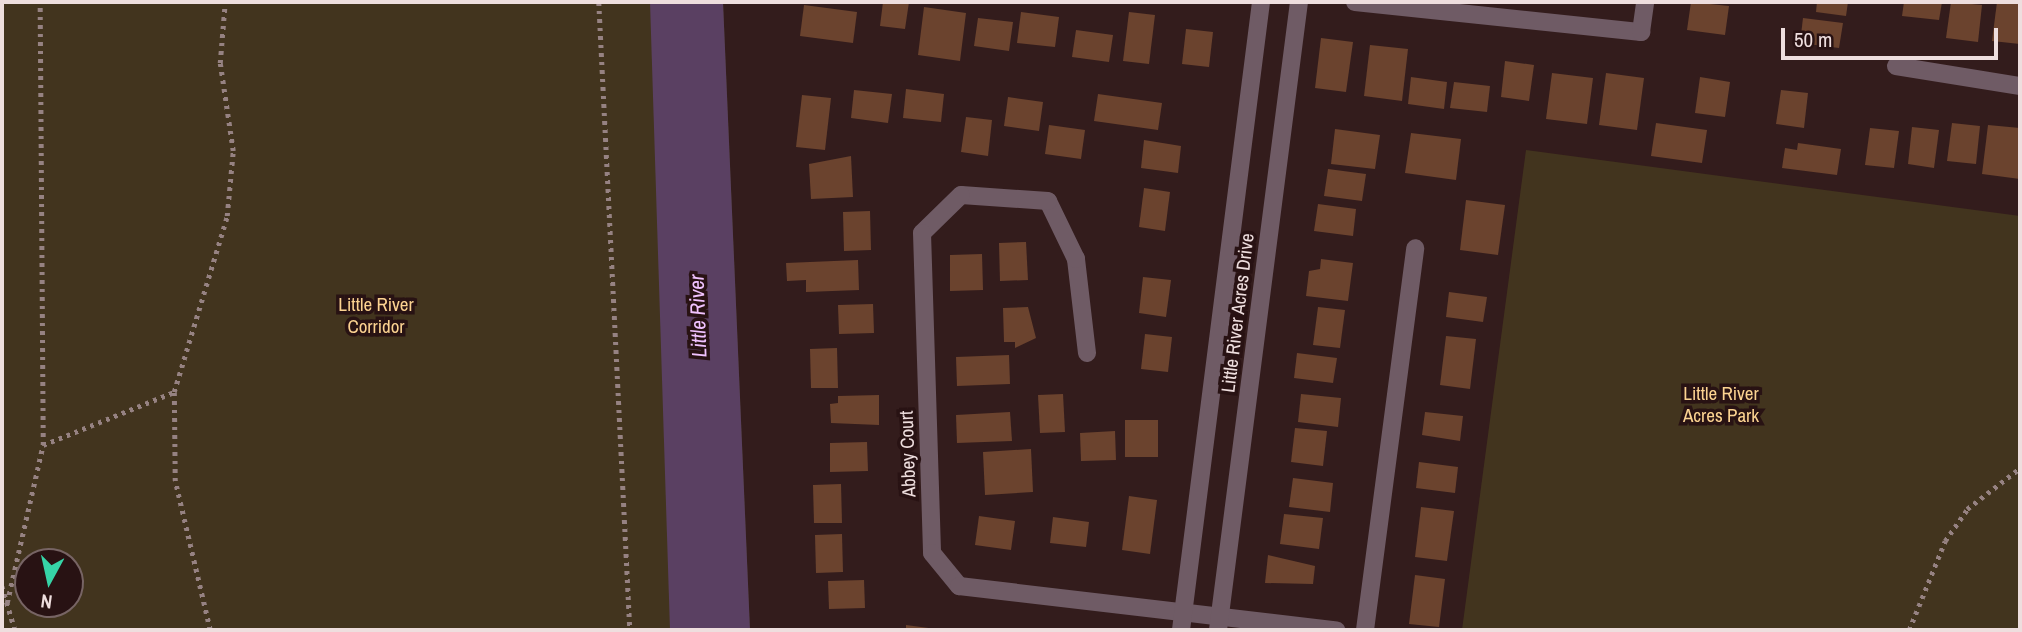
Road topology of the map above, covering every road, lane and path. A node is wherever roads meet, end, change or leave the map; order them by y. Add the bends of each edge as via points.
1 (40, 2) edge
2 (225, 2) edge
3 (599, 2) edge
4 (1261, 2) edge
5 (1298, 2) edge
6 (1355, 2) edge
7 (1645, 2) edge
8 (1896, 66) dead end
9 (2020, 86) edge
10 (1415, 248) dead end
11 (1087, 353) dead end
12 (174, 392) junction
13 (43, 445) junction
14 (2020, 468) edge
15 (2, 586) edge
16 (7, 603) junction
17 (1183, 621) edge
18 (1219, 624) edge
19 (15, 630) edge
20 (210, 630) edge
21 (630, 630) edge
22 (1336, 630) edge
23 (1365, 630) edge
24 (1909, 630) edge

1 - 13 path
2 - 12 path via 220,63 233,151 227,216
3 - 21 path
4 - 17 street, Little River Acres Drive
5 - 18 street, Little River Acres Drive
6 - 7 street via 1641,32
8 - 9 street
10 - 23 street
11 - 17 street, Abbey Court via 1076,259 1048,201 961,195 922,233 932,553 959,586
12 - 13 path
12 - 20 path via 175,481
13 - 16 path
14 - 24 path via 1967,509 1952,530
15 - 16 path
16 - 19 path
17 - 18 street, Abbey Court
18 - 22 street, Abbey Court

